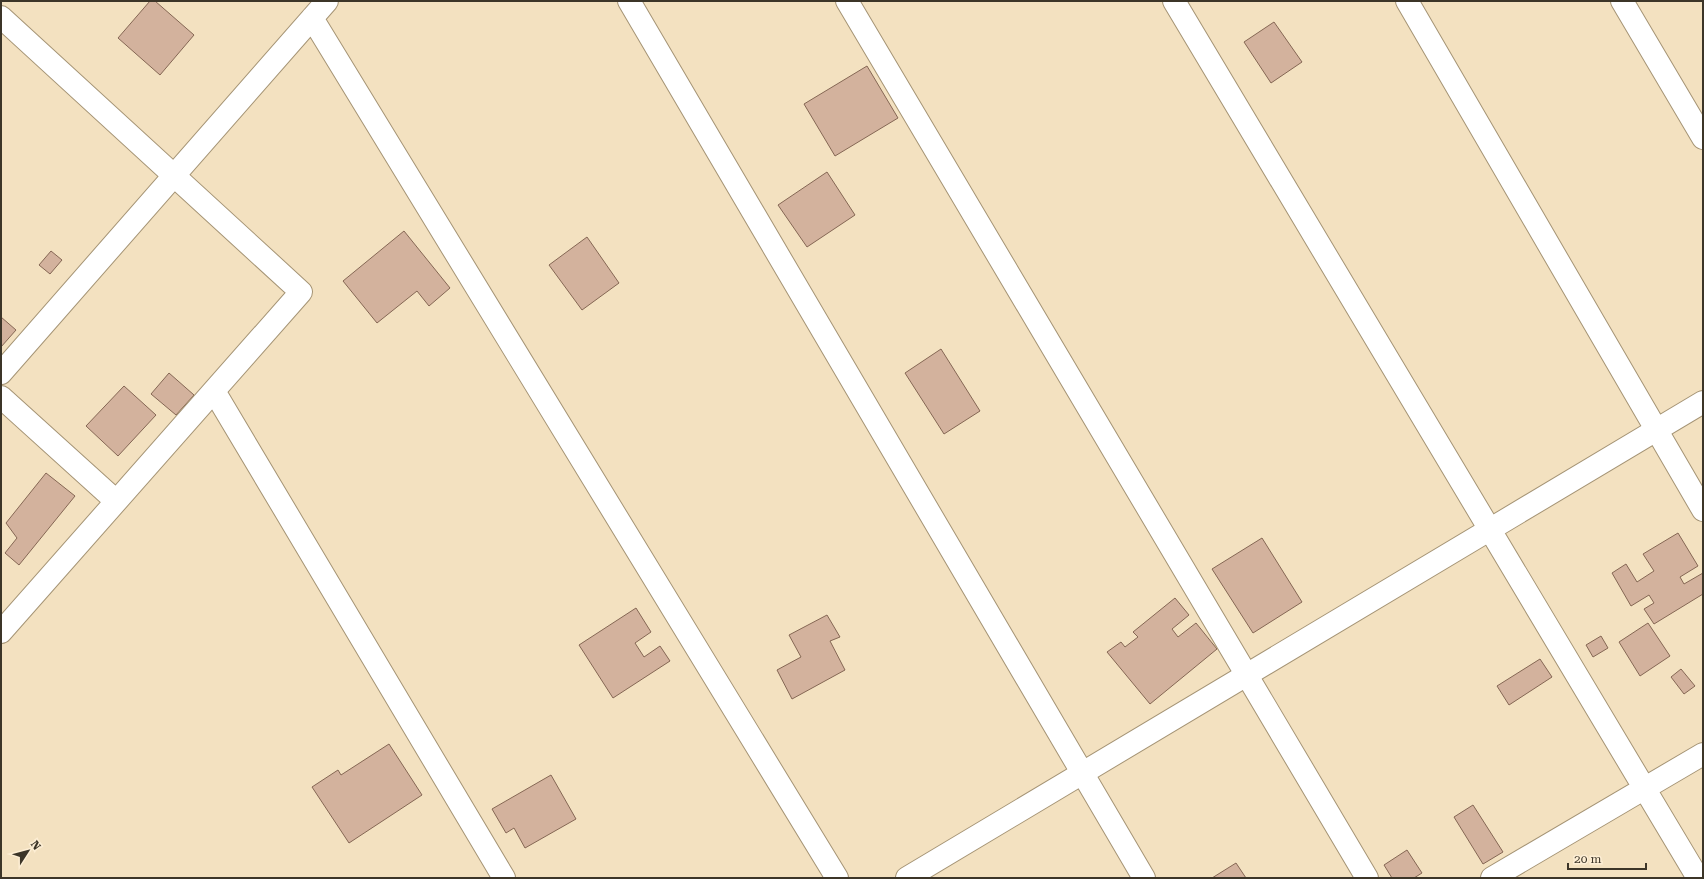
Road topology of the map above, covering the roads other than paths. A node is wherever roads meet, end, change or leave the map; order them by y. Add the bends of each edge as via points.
1 (327, 1) edge
2 (629, 1) edge
3 (847, 1) edge
4 (1174, 1) edge
5 (1407, 1) edge
6 (1622, 1) edge
7 (1, 17) edge
8 (312, 18) junction
9 (1703, 138) edge
10 (174, 175) junction
11 (1, 373) edge
12 (214, 391) junction
13 (1, 397) edge
14 (1703, 402) edge
15 (1656, 430) junction
16 (116, 501) junction
17 (1703, 510) edge
18 (1490, 529) junction
19 (1, 632) edge
20 (1247, 675) junction
21 (1703, 754) edge
22 (1083, 773) junction
23 (1645, 789) junction
24 (504, 878) edge
25 (837, 878) edge
26 (907, 878) edge
27 (1144, 878) edge
28 (1367, 878) edge
29 (1492, 878) edge
30 (1698, 878) edge

1 - 8 street
2 - 22 street
3 - 20 street
4 - 18 street
5 - 15 street
6 - 9 street
7 - 10 street
8 - 10 street
8 - 25 street
10 - 11 street
10 - 12 street via 302,292
12 - 16 street
12 - 24 street
13 - 16 street
14 - 15 street
15 - 17 street
15 - 18 street
16 - 19 street
18 - 20 street
18 - 23 street
20 - 22 street
20 - 28 street
21 - 23 street
22 - 26 street
22 - 27 street
23 - 29 street
23 - 30 street

